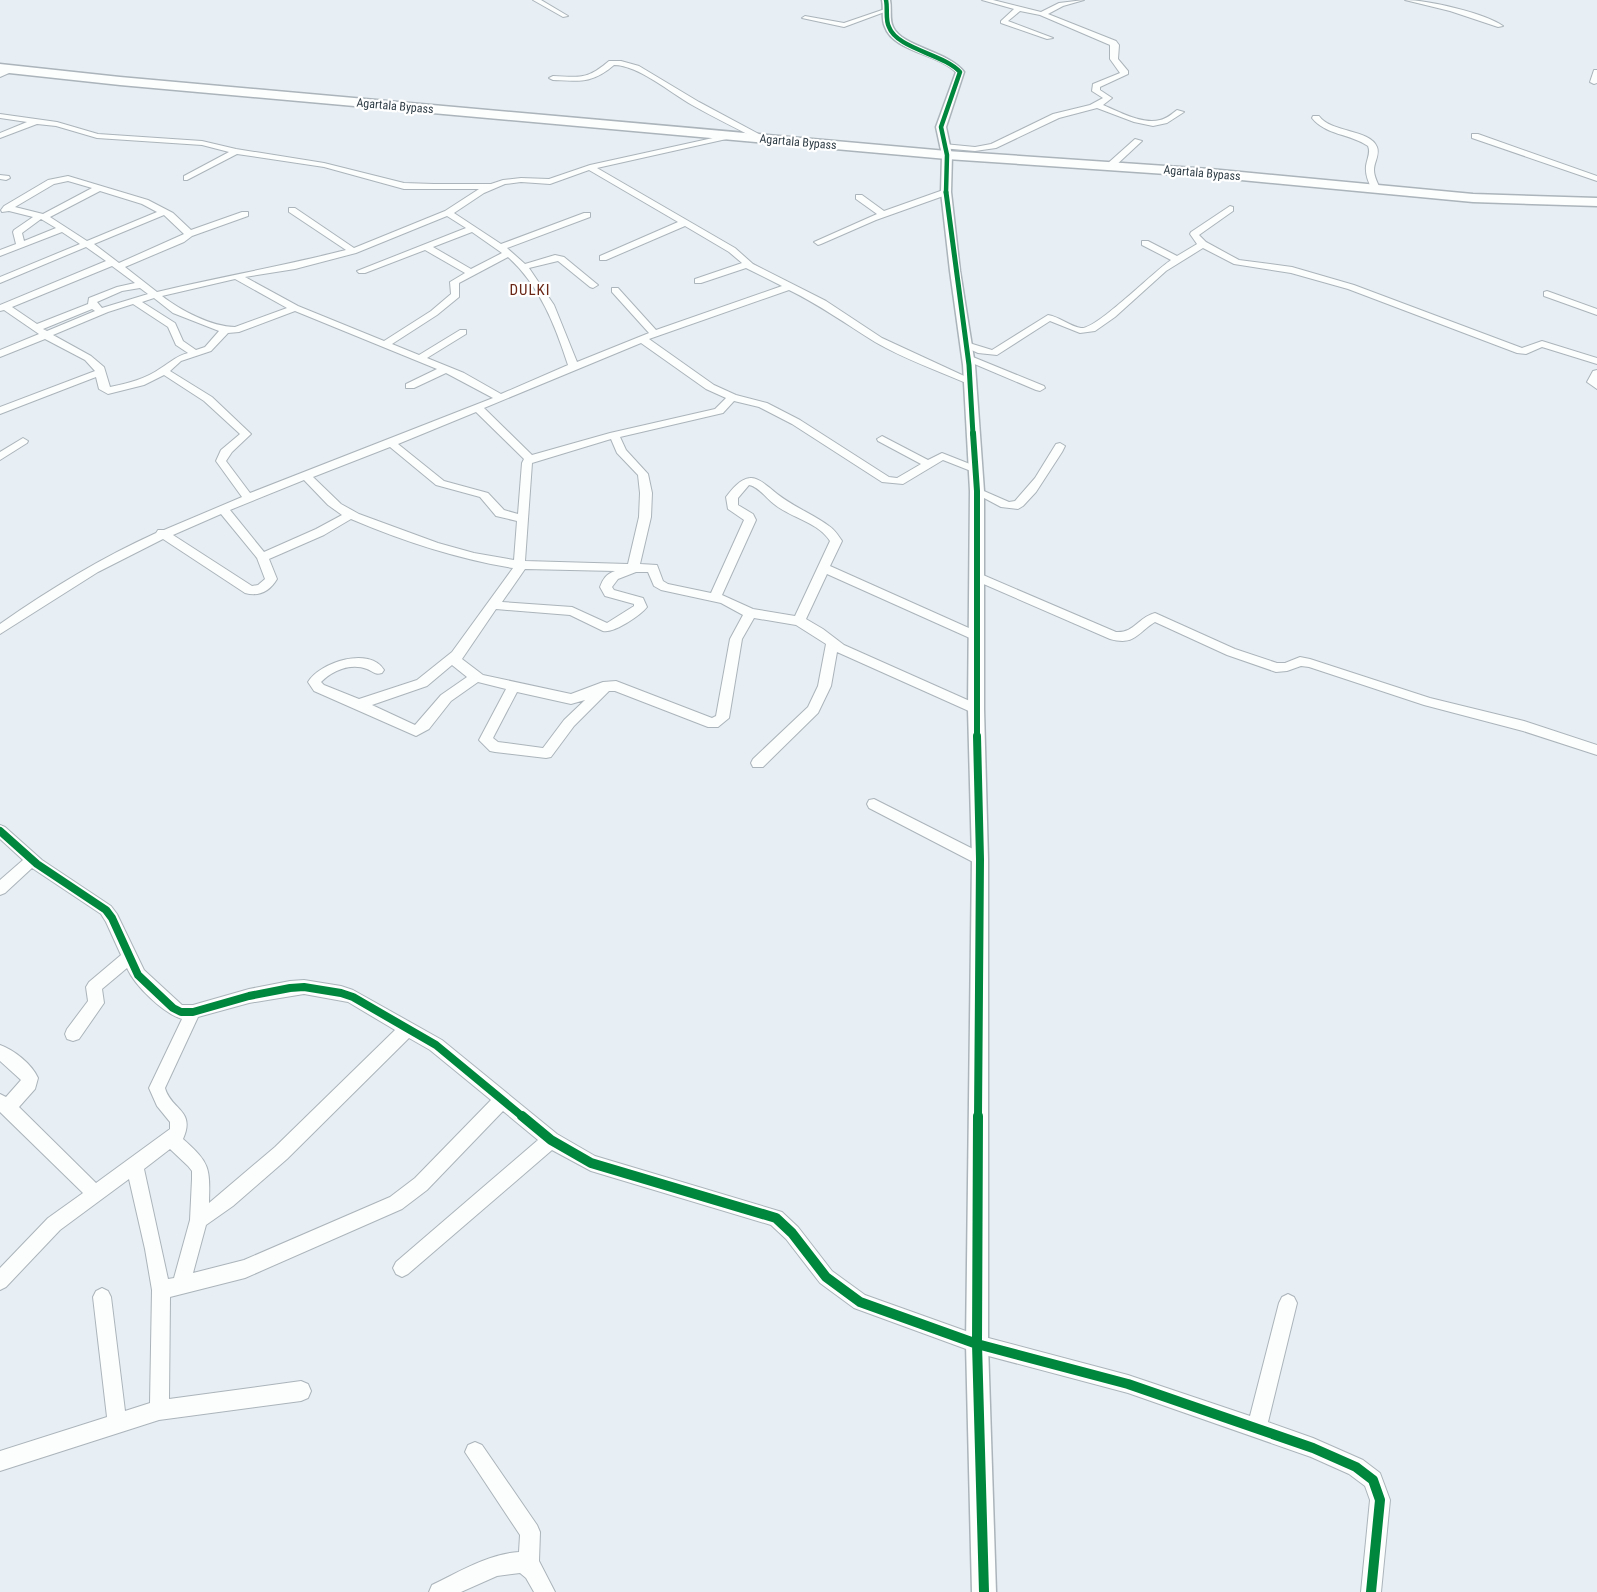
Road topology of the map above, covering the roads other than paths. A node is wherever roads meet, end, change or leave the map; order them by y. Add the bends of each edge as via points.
1 (536, 0) edge
2 (886, 0) edge
3 (986, 0) edge
4 (1081, 0) edge
5 (1408, 0) edge
6 (1019, 8) junction
7 (888, 10) junction
8 (1042, 14) junction
9 (565, 16) dead end
10 (805, 18) dead end
11 (1500, 26) dead end
12 (1049, 38) dead end
13 (0, 68) edge
14 (14, 69) junction
15 (1597, 72) edge
16 (0, 75) edge
17 (553, 78) dead end
18 (1594, 82) dead end
19 (1097, 105) junction
20 (1180, 112) dead end
21 (2, 118) edge
22 (1316, 118) dead end
23 (36, 121) junction
24 (0, 136) edge
25 (728, 136) junction
26 (1474, 136) dead end
27 (764, 139) junction
28 (1138, 141) dead end
29 (945, 150) junction
30 (236, 151) junction
31 (1110, 166) junction
32 (590, 168) junction
33 (187, 178) dead end
34 (1597, 179) edge
35 (491, 186) junction
36 (100, 187) junction
37 (1376, 189) junction
38 (946, 192) junction
39 (859, 197) dead end
40 (1597, 202) edge
41 (1230, 209) dead end
42 (4, 210) edge
43 (292, 210) dead end
44 (164, 212) junction
45 (448, 213) junction
46 (245, 214) dead end
47 (883, 214) junction
48 (587, 215) dead end
49 (42, 217) junction
50 (684, 223) junction
51 (62, 229) junction
52 (472, 229) junction
53 (188, 234) junction
54 (818, 242) dead end
55 (1145, 243) dead end
56 (88, 244) junction
57 (21, 245) junction
58 (1202, 245) junction
59 (426, 247) junction
60 (504, 250) junction
61 (353, 251) junction
62 (0, 253) edge
63 (603, 258) dead end
64 (1176, 259) junction
65 (116, 264) junction
66 (748, 264) junction
67 (523, 268) junction
68 (362, 271) dead end
69 (471, 273) junction
70 (236, 276) junction
71 (0, 280) edge
72 (698, 281) dead end
73 (141, 284) junction
74 (593, 285) dead end
75 (788, 287) junction
76 (615, 290) dead end
77 (1547, 294) dead end
78 (154, 295) junction
79 (134, 301) junction
80 (93, 304) junction
81 (2, 307) edge
82 (295, 308) junction
83 (101, 312) junction
84 (1597, 312) edge
85 (36, 328) junction
86 (225, 330) junction
87 (462, 332) dead end
88 (655, 334) junction
89 (46, 335) junction
90 (642, 339) junction
91 (386, 344) junction
92 (967, 352) junction
93 (195, 353) junction
94 (0, 354) edge
95 (421, 358) junction
96 (1597, 361) edge
97 (574, 367) junction
98 (446, 369) junction
99 (164, 371) junction
100 (100, 372) junction
101 (1597, 373) edge
102 (970, 381) junction
103 (410, 386) dead end
104 (1597, 386) edge
105 (1040, 388) dead end
106 (499, 397) junction
107 (732, 397) junction
108 (476, 406) junction
109 (0, 411) edge
110 (614, 435) junction
111 (882, 439) dead end
112 (22, 441) dead end
113 (390, 443) junction
114 (1060, 446) dead end
115 (0, 457) edge
116 (530, 459) junction
117 (928, 464) junction
118 (976, 470) junction
119 (306, 476) junction
120 (977, 491) junction
121 (249, 499) junction
122 (223, 509) junction
123 (350, 515) junction
124 (522, 519) junction
125 (162, 533) junction
126 (262, 557) junction
127 (520, 565) junction
128 (634, 568) junction
129 (824, 568) junction
130 (976, 576) junction
131 (715, 597) junction
132 (494, 605) junction
133 (750, 614) junction
134 (799, 621) junction
135 (0, 630) edge
136 (976, 636) junction
137 (833, 642) junction
138 (456, 654) junction
139 (378, 670) dead end
140 (476, 677) junction
141 (609, 685) junction
142 (514, 686) junction
143 (359, 704) junction
144 (976, 709) junction
145 (1597, 750) edge
146 (758, 763) dead end
147 (874, 804) dead end
148 (0, 831) edge
149 (980, 859) junction
150 (32, 860) junction
151 (0, 889) edge
152 (128, 958) junction
153 (193, 1012) junction
154 (408, 1028) junction
155 (74, 1034) dead end
156 (0, 1052) edge
157 (503, 1099) junction
158 (4, 1105) edge
159 (170, 1139) junction
160 (551, 1140) junction
161 (134, 1164) junction
162 (95, 1193) junction
163 (199, 1220) junction
164 (402, 1268) dead end
165 (0, 1281) edge
166 (181, 1285) junction
167 (161, 1290) junction
168 (102, 1297) dead end
169 (1288, 1302) dead end
170 (977, 1344) junction
171 (301, 1391) dead end
172 (159, 1410) junction
173 (116, 1424) junction
174 (1257, 1428) junction
175 (475, 1452) dead end
176 (0, 1461) edge
177 (528, 1565) junction
178 (439, 1592) edge
179 (545, 1592) edge
180 (984, 1592) edge
181 (1371, 1592) edge

1 - 9 street
2 - 7 street
3 - 6 street
4 - 8 street via 1061,4
5 - 11 street via 1452,9
6 - 8 street
6 - 12 street via 1003,22
7 - 10 street via 844,25
7 - 29 street via 887,23 894,34 959,69 957,84 941,127
8 - 19 street via 1116,45 1114,59 1124,74 1096,86 1096,91 1108,98
13 - 14 highway, Agartala Bypass
14 - 16 street
14 - 25 highway, Agartala Bypass
15 - 18 street
17 - 27 street via 586,78 599,74 612,63 621,62
19 - 20 street via 1154,124
19 - 29 street via 1056,116 992,146
21 - 23 street
22 - 37 street via 1320,123 1371,144 1374,150 1370,172
23 - 24 street
23 - 30 street via 93,136 202,143
25 - 27 highway, Agartala Bypass
25 - 32 street
26 - 34 street
27 - 29 highway, Agartala Bypass
28 - 31 street
29 - 31 highway, Agartala Bypass
29 - 38 street
30 - 33 street
30 - 35 street via 324,165 404,186
31 - 37 highway, Agartala Bypass
32 - 35 street via 550,182 514,180
32 - 50 street
35 - 45 street
36 - 42 street via 68,178 58,179
36 - 44 street
36 - 49 street
37 - 40 highway, Agartala Bypass via 1481,198
38 - 47 street
38 - 92 street
39 - 47 street
41 - 58 street via 1194,234
42 - 49 street
43 - 61 street
44 - 53 street
44 - 56 street
45 - 52 street
45 - 61 street
46 - 53 street
47 - 54 street
48 - 60 street
49 - 51 street
49 - 57 street via 17,232
50 - 63 street
50 - 66 street via 732,250
51 - 56 street
51 - 57 street
52 - 59 street
52 - 60 street
53 - 65 street via 167,246
55 - 64 street
56 - 65 street
56 - 71 street
57 - 62 street
58 - 64 street
58 - 96 street via 1237,262 1292,270 1351,287 1520,351 1542,344
59 - 68 street
59 - 69 street
60 - 67 street
60 - 69 street
61 - 70 street via 295,266
64 - 92 street via 1089,330 1082,331 1048,318 994,352
65 - 73 street
65 - 81 street
66 - 72 street
66 - 75 street
67 - 74 street via 560,259
67 - 97 street via 552,309
69 - 91 street via 455,282 456,295 434,314
70 - 78 street
70 - 82 street
73 - 78 street
73 - 80 street via 97,297 91,301
75 - 88 street
75 - 102 street via 823,303 880,340
76 - 88 street
77 - 84 street
78 - 79 street
78 - 86 street via 176,312
79 - 83 street
79 - 93 street via 172,325 179,343
80 - 83 street
80 - 85 street
81 - 85 street
82 - 86 street via 236,330
82 - 91 street
83 - 89 street
85 - 89 street
86 - 93 street via 208,349
87 - 95 street
88 - 90 street
89 - 94 street
89 - 100 street via 88,358
90 - 97 street
90 - 107 street via 710,387
91 - 95 street
92 - 102 street
92 - 105 street
93 - 99 street
95 - 98 street
97 - 106 street
98 - 103 street
98 - 106 street
99 - 100 street via 140,383 108,391 103,387
99 - 121 street via 208,399 246,434 225,452 221,461
100 - 109 street
101 - 104 street via 1592,382
102 - 118 street
106 - 108 street
107 - 110 street via 719,411
107 - 117 street via 763,405 796,422 894,483
108 - 113 street
108 - 116 street
110 - 116 street
110 - 128 street via 621,450 643,474 646,493 645,517
111 - 117 street
112 - 115 street
113 - 119 street
113 - 124 street via 440,482 484,495 496,511
114 - 120 street via 1019,504 1014,506
116 - 124 street via 526,464
117 - 118 street via 942,456
118 - 120 street
119 - 121 street
119 - 123 street
120 - 130 street
121 - 122 street
122 - 125 street
122 - 126 street
123 - 126 street via 310,537
123 - 127 street via 468,555
124 - 127 street
125 - 126 street via 249,590 264,588 271,579
125 - 135 street via 33,605
127 - 128 street
127 - 132 street
128 - 131 street via 653,568 658,583 664,587
128 - 132 street via 610,577 606,591 639,601 642,607 612,626 601,627 579,614 564,610
129 - 131 street via 836,541 834,536 788,509 755,482 747,482 736,491 731,501 732,506 750,520
129 - 134 street
129 - 136 street
130 - 136 street
130 - 145 street via 1114,636 1128,637 1155,617 1231,652 1276,668 1300,661 1310,662 1428,702 1524,726
131 - 133 street
132 - 138 street
133 - 134 street
133 - 141 street via 736,639 722,718 718,722 707,722
134 - 137 street
136 - 144 street
137 - 144 street
137 - 146 street via 820,700
138 - 140 street via 457,662
138 - 143 street via 422,682
139 - 143 street via 369,665 338,665 314,682 319,688
140 - 142 street
140 - 143 street via 446,698 424,726 416,731
141 - 142 street via 571,699
141 - 142 street via 569,724 549,751 540,754 495,748 486,740
144 - 149 street
147 - 149 street
148 - 150 street
149 - 170 street
150 - 151 street
150 - 152 street via 106,910
152 - 153 street via 138,976 173,1008
152 - 155 street via 94,987 96,1004
153 - 154 street via 249,996 304,987 353,997
153 - 159 street via 157,1088 160,1100 178,1118 180,1127
154 - 157 street via 436,1045
154 - 163 street via 299,1135
156 - 158 street via 30,1078 24,1091
157 - 160 street
157 - 166 street via 421,1184 396,1203 245,1269
158 - 162 street
159 - 161 street
159 - 163 street via 200,1169
160 - 164 street
160 - 170 street via 590,1163 776,1218 792,1233 826,1277 860,1302
161 - 162 street
161 - 167 street
162 - 165 street via 54,1224
163 - 166 street
166 - 167 street
167 - 172 street
168 - 173 street
169 - 174 street
170 - 174 street via 1128,1384
170 - 180 street
171 - 172 street
172 - 173 street
173 - 176 street
174 - 181 street via 1356,1467 1373,1480 1380,1500
175 - 177 street via 530,1532
177 - 178 street via 520,1562 499,1565
177 - 179 street

